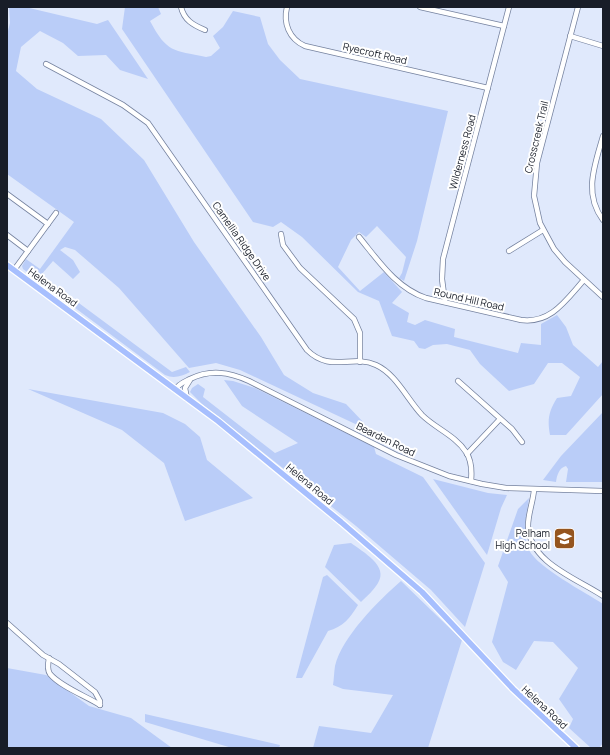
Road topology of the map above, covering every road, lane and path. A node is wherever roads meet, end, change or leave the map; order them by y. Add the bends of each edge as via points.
1 (181, 7) edge
2 (287, 7) edge
3 (420, 7) edge
4 (509, 7) edge
5 (578, 7) edge
6 (504, 26) junction
7 (205, 30) dead end
8 (570, 36) junction
9 (603, 46) edge
10 (46, 64) dead end
11 (488, 88) junction
12 (603, 136) edge
13 (7, 194) edge
14 (56, 213) dead end
15 (603, 220) edge
16 (48, 224) junction
17 (543, 230) junction
18 (281, 234) dead end
19 (7, 235) edge
20 (359, 237) dead end
21 (28, 251) junction
22 (509, 251) dead end
23 (7, 265) edge
24 (14, 270) junction
25 (584, 280) junction
26 (603, 297) edge
27 (445, 302) junction
28 (360, 362) junction
29 (193, 378) junction
30 (458, 381) dead end
31 (175, 390) junction
32 (187, 398) junction
33 (500, 419) junction
34 (522, 442) dead end
35 (467, 454) junction
36 (471, 481) junction
37 (534, 490) junction
38 (603, 491) edge
39 (603, 596) edge
40 (7, 623) edge
41 (49, 658) junction
42 (576, 748) edge

1 - 7 street via 188,21
2 - 11 street, Ryecroft Road via 285,18 288,31 296,41 305,46
3 - 6 street
4 - 6 street, Wilderness Road
5 - 8 street, Crosscreek Trail
6 - 11 street, Wilderness Road
8 - 9 street
8 - 17 street, Crosscreek Trail via 536,171 535,203
10 - 28 street, Camellia Ridge Drive via 123,105 148,123 311,354 329,362
11 - 27 street, Wilderness Road via 443,259
12 - 15 street via 591,186 594,205
13 - 16 street
14 - 16 street
16 - 21 street
17 - 22 street
17 - 25 street, Crosscreek Trail via 559,256
18 - 28 street via 283,245 300,268 354,319 360,333
19 - 21 street
20 - 27 street, Round Hill Road via 406,289 420,296
21 - 24 street
23 - 24 main road, Helena Road
24 - 31 main road, Helena Road
25 - 26 street, Crosscreek Trail
25 - 27 street, Round Hill Road via 556,311 537,320 517,319
28 - 35 street, Camellia Ridge Drive via 376,365 386,372 422,415 462,447
29 - 31 street, Bearden Road via 179,384
29 - 32 street via 185,388
29 - 36 street, Bearden Road via 212,372 236,376 396,454 436,471
30 - 33 street
31 - 32 main road, Helena Road
32 - 42 main road, Helena Road via 279,470 410,581 460,630 513,689
33 - 34 street
33 - 35 street
35 - 36 street via 471,465
36 - 37 street, Bearden Road
37 - 38 street, Bearden Road
37 - 39 street via 528,527 534,546 546,560
40 - 41 street
41 - 41 street via 50,674 100,705 95,692

